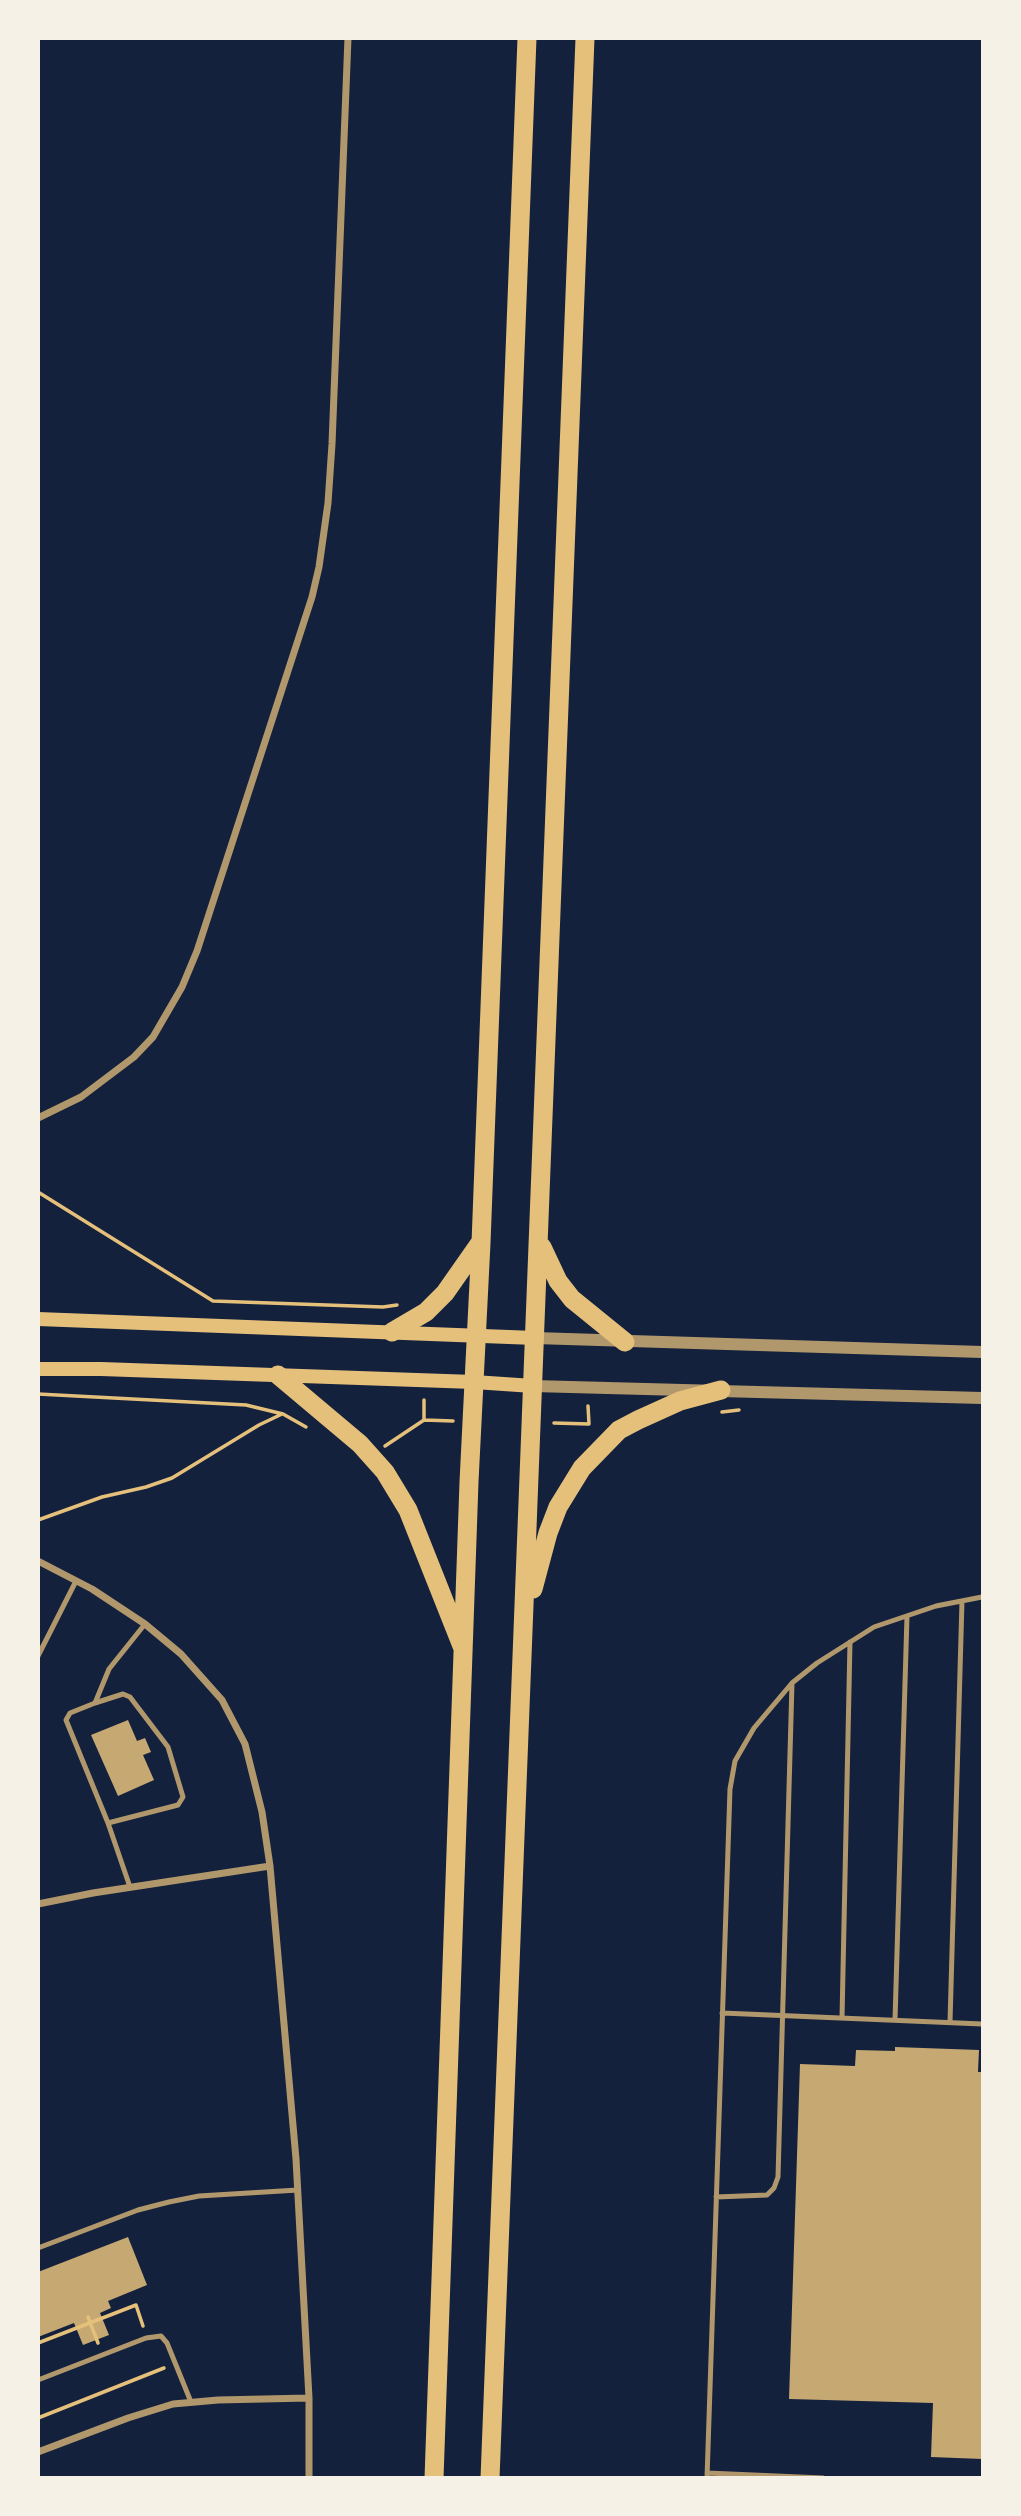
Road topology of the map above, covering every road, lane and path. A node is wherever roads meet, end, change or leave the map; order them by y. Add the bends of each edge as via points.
1 (348, 38) edge
2 (527, 38) edge
3 (585, 38) edge
4 (38, 1118) edge
5 (38, 1192) edge
6 (481, 1242) junction
7 (540, 1243) junction
8 (403, 1302) dead end
9 (38, 1319) edge
10 (392, 1332) junction
11 (476, 1335) junction
12 (535, 1338) junction
13 (625, 1342) junction
14 (982, 1352) edge
15 (38, 1369) edge
16 (278, 1375) junction
17 (474, 1382) junction
18 (533, 1386) junction
19 (721, 1390) junction
20 (38, 1394) edge
21 (982, 1398) edge
22 (424, 1400) dead end
23 (588, 1406) dead end
24 (751, 1409) dead end
25 (283, 1414) junction
26 (714, 1414) dead end
27 (424, 1420) junction
28 (453, 1421) dead end
29 (554, 1423) dead end
30 (306, 1427) dead end
31 (380, 1449) dead end
32 (38, 1520) edge
33 (38, 1561) edge
34 (76, 1581) junction
35 (982, 1598) edge
36 (962, 1601) junction
37 (907, 1616) junction
38 (525, 1620) junction
39 (145, 1624) junction
40 (850, 1642) junction
41 (465, 1654) junction
42 (38, 1656) edge
43 (792, 1682) junction
44 (95, 1703) junction
45 (108, 1823) junction
46 (270, 1866) junction
47 (130, 1887) junction
48 (38, 1904) edge
49 (722, 2013) junction
50 (784, 2016) junction
51 (842, 2018) junction
52 (895, 2020) junction
53 (950, 2022) junction
54 (982, 2024) edge
55 (298, 2190) junction
56 (716, 2197) junction
57 (38, 2248) edge
58 (89, 2320) junction
59 (148, 2337) junction
60 (38, 2343) edge
61 (103, 2355) junction
62 (176, 2364) junction
63 (38, 2380) edge
64 (309, 2398) junction
65 (191, 2402) junction
66 (38, 2418) edge
67 (38, 2452) edge
68 (707, 2475) edge
69 (309, 2477) edge
70 (434, 2477) edge
71 (490, 2477) edge
72 (823, 2477) edge

1 - 4 street via 332,444 312,597 182,987 153,1037 134,1058 65,1107
2 - 6 highway
3 - 7 highway
5 - 8 path via 213,1301 383,1307
6 - 10 highway via 445,1293 426,1312
6 - 11 highway
7 - 12 highway
7 - 13 highway via 572,1299
9 - 10 main road
10 - 11 main road
11 - 12 main road
11 - 17 highway
12 - 13 street
12 - 18 highway
13 - 14 street
15 - 16 main road
16 - 17 main road
16 - 41 highway via 360,1444 385,1472 408,1510
17 - 18 main road
17 - 41 highway
18 - 19 street
18 - 38 highway
19 - 21 street
19 - 38 highway via 680,1401 619,1430 582,1468 548,1533
20 - 25 path via 246,1405
22 - 27 path
23 - 29 path via 589,1424
24 - 26 path
25 - 30 path
25 - 32 path via 172,1478
27 - 28 path
27 - 31 path
33 - 34 street
34 - 39 street
34 - 42 lane
35 - 36 lane
36 - 37 lane
36 - 53 lane
37 - 40 lane via 874,1627
37 - 52 lane
38 - 71 highway
39 - 44 lane via 109,1669
39 - 46 street via 209,1683 240,1731 253,1772
40 - 43 lane
40 - 51 lane
41 - 70 highway
43 - 49 lane via 754,1728 735,1761 730,1789
43 - 50 lane
44 - 45 lane via 70,1713 66,1720
44 - 45 lane via 130,1696 168,1747 183,1797 178,1805
45 - 47 lane
46 - 47 street
46 - 55 street
47 - 48 street
49 - 50 lane
49 - 56 lane
50 - 51 lane
50 - 56 lane via 774,2188 767,2196
51 - 52 lane
52 - 53 lane
53 - 54 lane
55 - 57 lane via 169,2202
55 - 64 street
56 - 68 lane
58 - 59 path via 136,2305
58 - 60 path
58 - 61 path
59 - 61 lane
59 - 62 lane via 161,2336
61 - 63 lane
62 - 65 lane
62 - 66 path
64 - 65 street
64 - 69 street
65 - 67 street via 142,2413
68 - 72 lane

